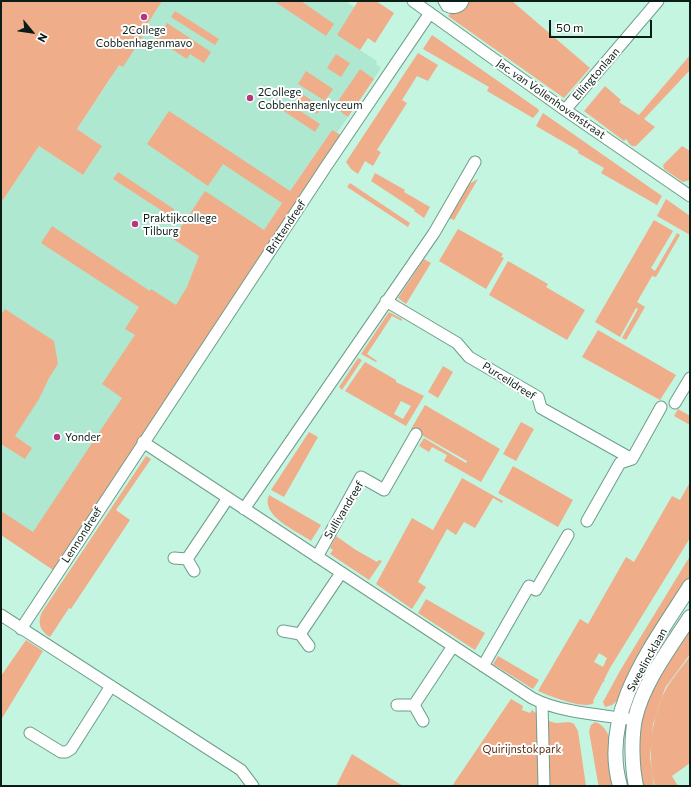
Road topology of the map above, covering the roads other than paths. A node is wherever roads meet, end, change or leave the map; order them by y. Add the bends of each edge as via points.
1 (413, 1) edge
2 (444, 1) edge
3 (462, 1) edge
4 (658, 1) edge
5 (430, 13) junction
6 (565, 110) junction
7 (475, 162) dead end
8 (690, 196) edge
9 (386, 302) junction
10 (690, 378) edge
11 (675, 403) dead end
12 (661, 407) dead end
13 (416, 434) dead end
14 (143, 442) junction
15 (632, 459) junction
16 (228, 498) junction
17 (244, 509) junction
18 (587, 521) dead end
19 (568, 535) dead end
20 (317, 557) junction
21 (174, 558) dead end
22 (187, 559) junction
23 (194, 570) dead end
24 (341, 572) junction
25 (690, 586) edge
26 (1, 615) edge
27 (690, 617) edge
28 (21, 628) junction
29 (283, 631) dead end
30 (300, 634) junction
31 (309, 646) dead end
32 (453, 646) junction
33 (483, 666) junction
34 (111, 686) junction
35 (542, 703) junction
36 (397, 705) dead end
37 (414, 705) junction
38 (619, 718) junction
39 (635, 720) junction
40 (423, 721) dead end
41 (30, 733) dead end
42 (253, 786) edge
43 (544, 786) edge
44 (620, 786) edge
45 (636, 786) edge

1 - 5 street, Jac. van Vollenhovenstraat
2 - 3 street via 447,6 454,8
4 - 6 street, Ellingtonlaan
5 - 6 street, Jac. van Vollenhovenstraat
5 - 14 street, Brittendreef
6 - 8 street, Jac. van Vollenhovenstraat
7 - 9 street via 434,232
9 - 15 street, Purcelldreef via 456,343 469,357 538,397 541,408
9 - 17 street
10 - 11 street
12 - 15 street
13 - 20 street, Sullivandreef via 384,490 361,477
14 - 16 street
14 - 28 street, Lennondreef
15 - 18 street via 620,463
16 - 17 street
16 - 22 street
17 - 20 street
19 - 33 street via 536,590 529,586
20 - 24 street
21 - 22 street
22 - 23 street
24 - 30 street
24 - 32 street
25 - 38 street, Sweelincklaan via 640,668
26 - 28 street
27 - 39 street, Sweelincklaan via 648,686
28 - 34 street
29 - 30 street
30 - 31 street
32 - 33 street
32 - 37 street
33 - 35 street
34 - 41 street via 71,749 66,752
34 - 42 street via 241,770
35 - 38 street
35 - 43 street
36 - 37 street
37 - 40 street
38 - 39 street
38 - 44 street, Sweelincklaan via 616,763
39 - 45 street, Sweelincklaan via 632,769

